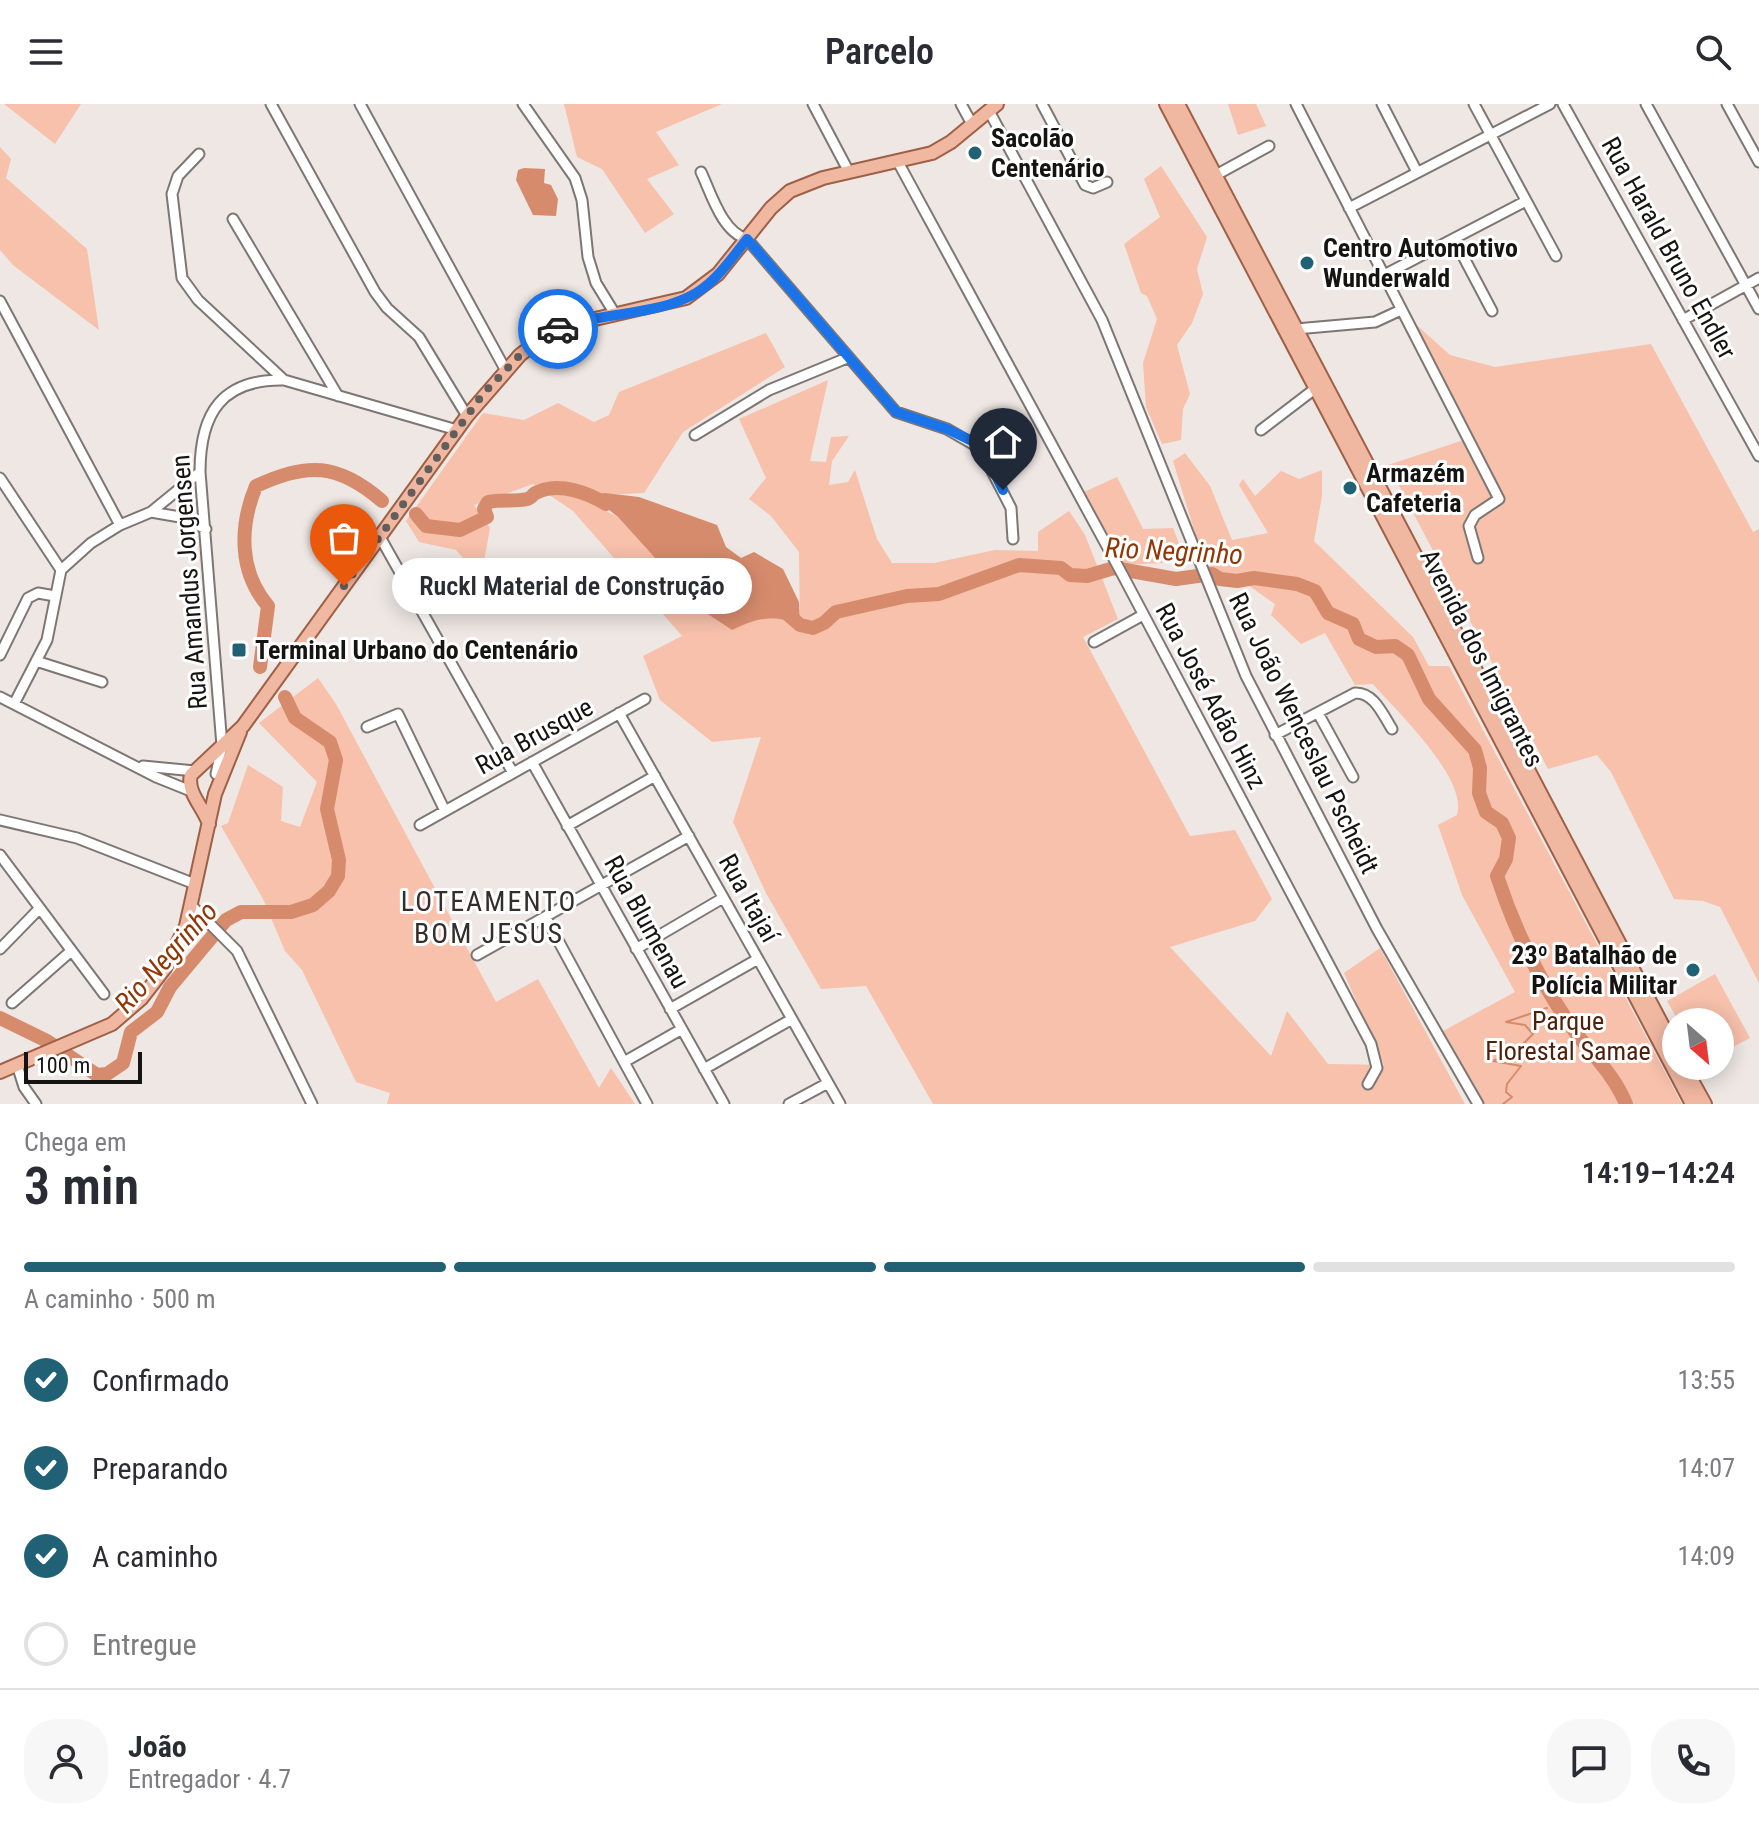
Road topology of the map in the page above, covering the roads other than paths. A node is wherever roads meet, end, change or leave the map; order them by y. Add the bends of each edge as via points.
1 (271, 104) edge
2 (360, 104) edge
3 (523, 104) edge
4 (813, 104) edge
5 (961, 104) edge
6 (1042, 104) edge
7 (1166, 104) edge
8 (1178, 104) edge
9 (1296, 104) edge
10 (1382, 104) edge
11 (1474, 104) edge
12 (1550, 104) edge
13 (1563, 104) edge
14 (1646, 104) edge
15 (1727, 104) edge
16 (993, 108) edge
17 (1181, 121) junction
18 (972, 124) junction
19 (1490, 135) junction
20 (1269, 146) dead end
21 (199, 154) dead end
22 (898, 162) junction
23 (1759, 162) edge
24 (701, 172) dead end
25 (849, 172) junction
26 (1417, 172) junction
27 (1210, 176) junction
28 (1107, 182) dead end
29 (1526, 201) junction
30 (1349, 208) junction
31 (233, 219) dead end
32 (747, 239) junction
33 (1454, 239) junction
34 (1556, 256) dead end
35 (1384, 275) junction
36 (1759, 278) edge
37 (1746, 285) junction
38 (0, 301) edge
39 (1759, 309) edge
40 (1401, 310) junction
41 (1492, 311) dead end
42 (615, 314) junction
43 (1683, 320) junction
44 (1296, 329) junction
45 (847, 358) junction
46 (505, 369) junction
47 (284, 380) junction
48 (1316, 388) junction
49 (338, 396) junction
50 (467, 416) junction
51 (1336, 425) junction
52 (457, 430) junction
53 (1261, 430) dead end
54 (695, 435) dead end
55 (1353, 436) junction
56 (1759, 456) edge
57 (200, 472) junction
58 (0, 478) edge
59 (1364, 479) junction
60 (1379, 486) junction
61 (151, 512) junction
62 (120, 525) junction
63 (206, 529) junction
64 (380, 537) junction
65 (1013, 539) dead end
66 (1478, 558) dead end
67 (1409, 564) junction
68 (61, 570) junction
69 (1425, 575) junction
70 (55, 596) junction
71 (1143, 615) junction
72 (1094, 642) dead end
73 (0, 655) edge
74 (1462, 656) junction
75 (36, 661) junction
76 (102, 682) dead end
77 (0, 697) edge
78 (645, 699) dead end
79 (14, 704) junction
80 (619, 713) junction
81 (1318, 713) junction
82 (243, 726) junction
83 (367, 727) dead end
84 (1392, 729) dead end
85 (1275, 735) junction
86 (222, 746) junction
87 (532, 762) junction
88 (132, 765) junction
89 (198, 770) junction
90 (513, 773) junction
91 (655, 776) junction
92 (1353, 777) dead end
93 (217, 783) junction
94 (193, 793) junction
95 (445, 811) junction
96 (0, 820) edge
97 (209, 824) junction
98 (420, 825) dead end
99 (567, 826) junction
100 (689, 836) junction
101 (1, 860) edge
102 (195, 884) junction
103 (601, 886) junction
104 (723, 898) junction
105 (191, 905) junction
106 (39, 909) junction
107 (546, 918) junction
108 (0, 949) edge
109 (636, 949) junction
110 (70, 952) junction
111 (477, 955) dead end
112 (758, 959) junction
113 (1621, 963) junction
114 (104, 994) dead end
115 (1636, 998) junction
116 (12, 1003) dead end
117 (1651, 1005) junction
118 (670, 1009) junction
119 (792, 1019) junction
120 (1662, 1025) edge
121 (682, 1029) junction
122 (624, 1062) junction
123 (17, 1065) junction
124 (704, 1069) junction
125 (0, 1072) edge
126 (1692, 1080) edge
127 (828, 1083) junction
128 (1368, 1084) dead end
129 (36, 1104) edge
130 (312, 1104) edge
131 (647, 1104) edge
132 (724, 1104) edge
133 (789, 1104) edge
134 (840, 1104) edge
135 (1478, 1104) edge
136 (1692, 1104) edge
137 (1705, 1104) edge

1 - 50 street via 375,292 424,343
2 - 46 street
3 - 42 street via 575,178 588,257 601,294
4 - 25 street
5 - 18 street
6 - 28 street via 1085,185 1093,188
7 - 17 main road, Avenida dos Imigrantes
8 - 17 main road, Avenida dos Imigrantes
9 - 30 street
10 - 26 street
11 - 19 street
12 - 19 street
13 - 43 street, Rua Harald Bruno Endler
14 - 37 street
15 - 23 street
16 - 18 main road
16 - 85 street, Rua João Wenceslau Pscheidt via 1102,320 1246,676
17 - 27 main road, Avenida dos Imigrantes
18 - 22 main road via 943,148
19 - 26 street
19 - 29 street
20 - 27 street
21 - 47 street via 178,176 172,194 182,278 198,300
22 - 25 main road
22 - 71 street, Rua José Adão Hinz
24 - 32 street via 728,226
25 - 32 main road via 790,191
26 - 30 street
27 - 44 main road, Avenida dos Imigrantes
27 - 48 main road, Avenida dos Imigrantes
29 - 33 street
29 - 34 street
30 - 35 street
31 - 49 street
32 - 42 main road via 698,292 672,304
32 - 45 street
33 - 35 street
33 - 41 street
35 - 40 street
36 - 37 street
37 - 39 street
37 - 43 street
38 - 62 street
40 - 44 street via 1375,322
40 - 66 street via 1499,499 1475,515 1469,526
42 - 46 main road via 553,332
43 - 56 street, Rua Harald Bruno Endler
44 - 55 main road, Avenida dos Imigrantes
45 - 54 street via 769,390
45 - 65 street via 896,412 947,429 980,448 1011,508
46 - 50 main road
47 - 49 street, Rua Amandus Jorgensen
47 - 57 street, Rua Amandus Jorgensen via 247,384 220,401 204,427
48 - 51 main road, Avenida dos Imigrantes
48 - 53 street
49 - 52 street, Rua Amandus Jorgensen
50 - 52 main road
51 - 55 main road via 1344,424
51 - 59 main road, Avenida dos Imigrantes
52 - 64 main road
55 - 60 main road, Avenida dos Imigrantes
57 - 61 street
57 - 63 street, Rua Amandus Jorgensen
58 - 68 street
59 - 60 main road via 1374,490
59 - 67 main road, Avenida dos Imigrantes
60 - 69 main road, Avenida dos Imigrantes
61 - 62 street
61 - 63 street
62 - 68 street
63 - 86 street, Rua Amandus Jorgensen
64 - 82 main road
64 - 90 street
67 - 69 main road via 1413,558
67 - 74 main road, Avenida dos Imigrantes
68 - 70 street
69 - 74 main road, Avenida dos Imigrantes
70 - 73 street via 38,593 28,598
70 - 75 street via 51,630
71 - 72 street
71 - 128 street, Rua José Adão Hinz via 1371,1044 1377,1068
74 - 113 main road, Avenida dos Imigrantes
75 - 76 street
75 - 79 street
77 - 79 street
78 - 80 street, Rua Brusque
79 - 88 street
80 - 87 street, Rua Brusque
80 - 91 street, Rua Itajaí
81 - 84 street via 1362,693
81 - 85 street
81 - 92 street
82 - 86 main road
82 - 93 main road
83 - 95 street via 398,714
85 - 135 street, Rua João Wenceslau Pscheidt via 1377,929
86 - 89 main road
86 - 93 street, Rua Amandus Jorgensen
87 - 90 street, Rua Brusque
87 - 99 street, Rua Blumenau
88 - 89 street
88 - 94 street
89 - 93 main road
89 - 94 main road via 189,780
90 - 95 street, Rua Brusque
91 - 99 street
91 - 100 street, Rua Itajaí
93 - 94 main road via 205,799
93 - 97 main road
94 - 97 main road
95 - 98 street, Rua Brusque
96 - 102 street via 77,838
97 - 102 main road
99 - 103 street, Rua Blumenau
100 - 103 street
100 - 104 street, Rua Itajaí
101 - 106 street
102 - 105 main road
103 - 107 street
103 - 109 street, Rua Blumenau
104 - 109 street
104 - 112 street, Rua Itajaí
105 - 123 main road via 177,948 141,999 112,1024
105 - 130 street via 250,973
106 - 108 street
106 - 110 street
107 - 111 street
107 - 122 street
109 - 118 street, Rua Blumenau
110 - 114 street
110 - 116 street
112 - 118 street
112 - 119 street, Rua Itajaí
113 - 115 main road, Avenida dos Imigrantes
113 - 117 main road, Avenida dos Imigrantes
115 - 117 main road via 1645,1008
115 - 136 main road, Avenida dos Imigrantes
117 - 120 main road, Avenida dos Imigrantes
118 - 121 street, Rua Blumenau
119 - 124 street
119 - 127 street, Rua Itajaí
121 - 122 street
121 - 124 street, Rua Blumenau
122 - 131 street
123 - 125 main road
123 - 129 street
124 - 132 street, Rua Blumenau
126 - 137 main road
127 - 133 street
127 - 134 street, Rua Itajaí

